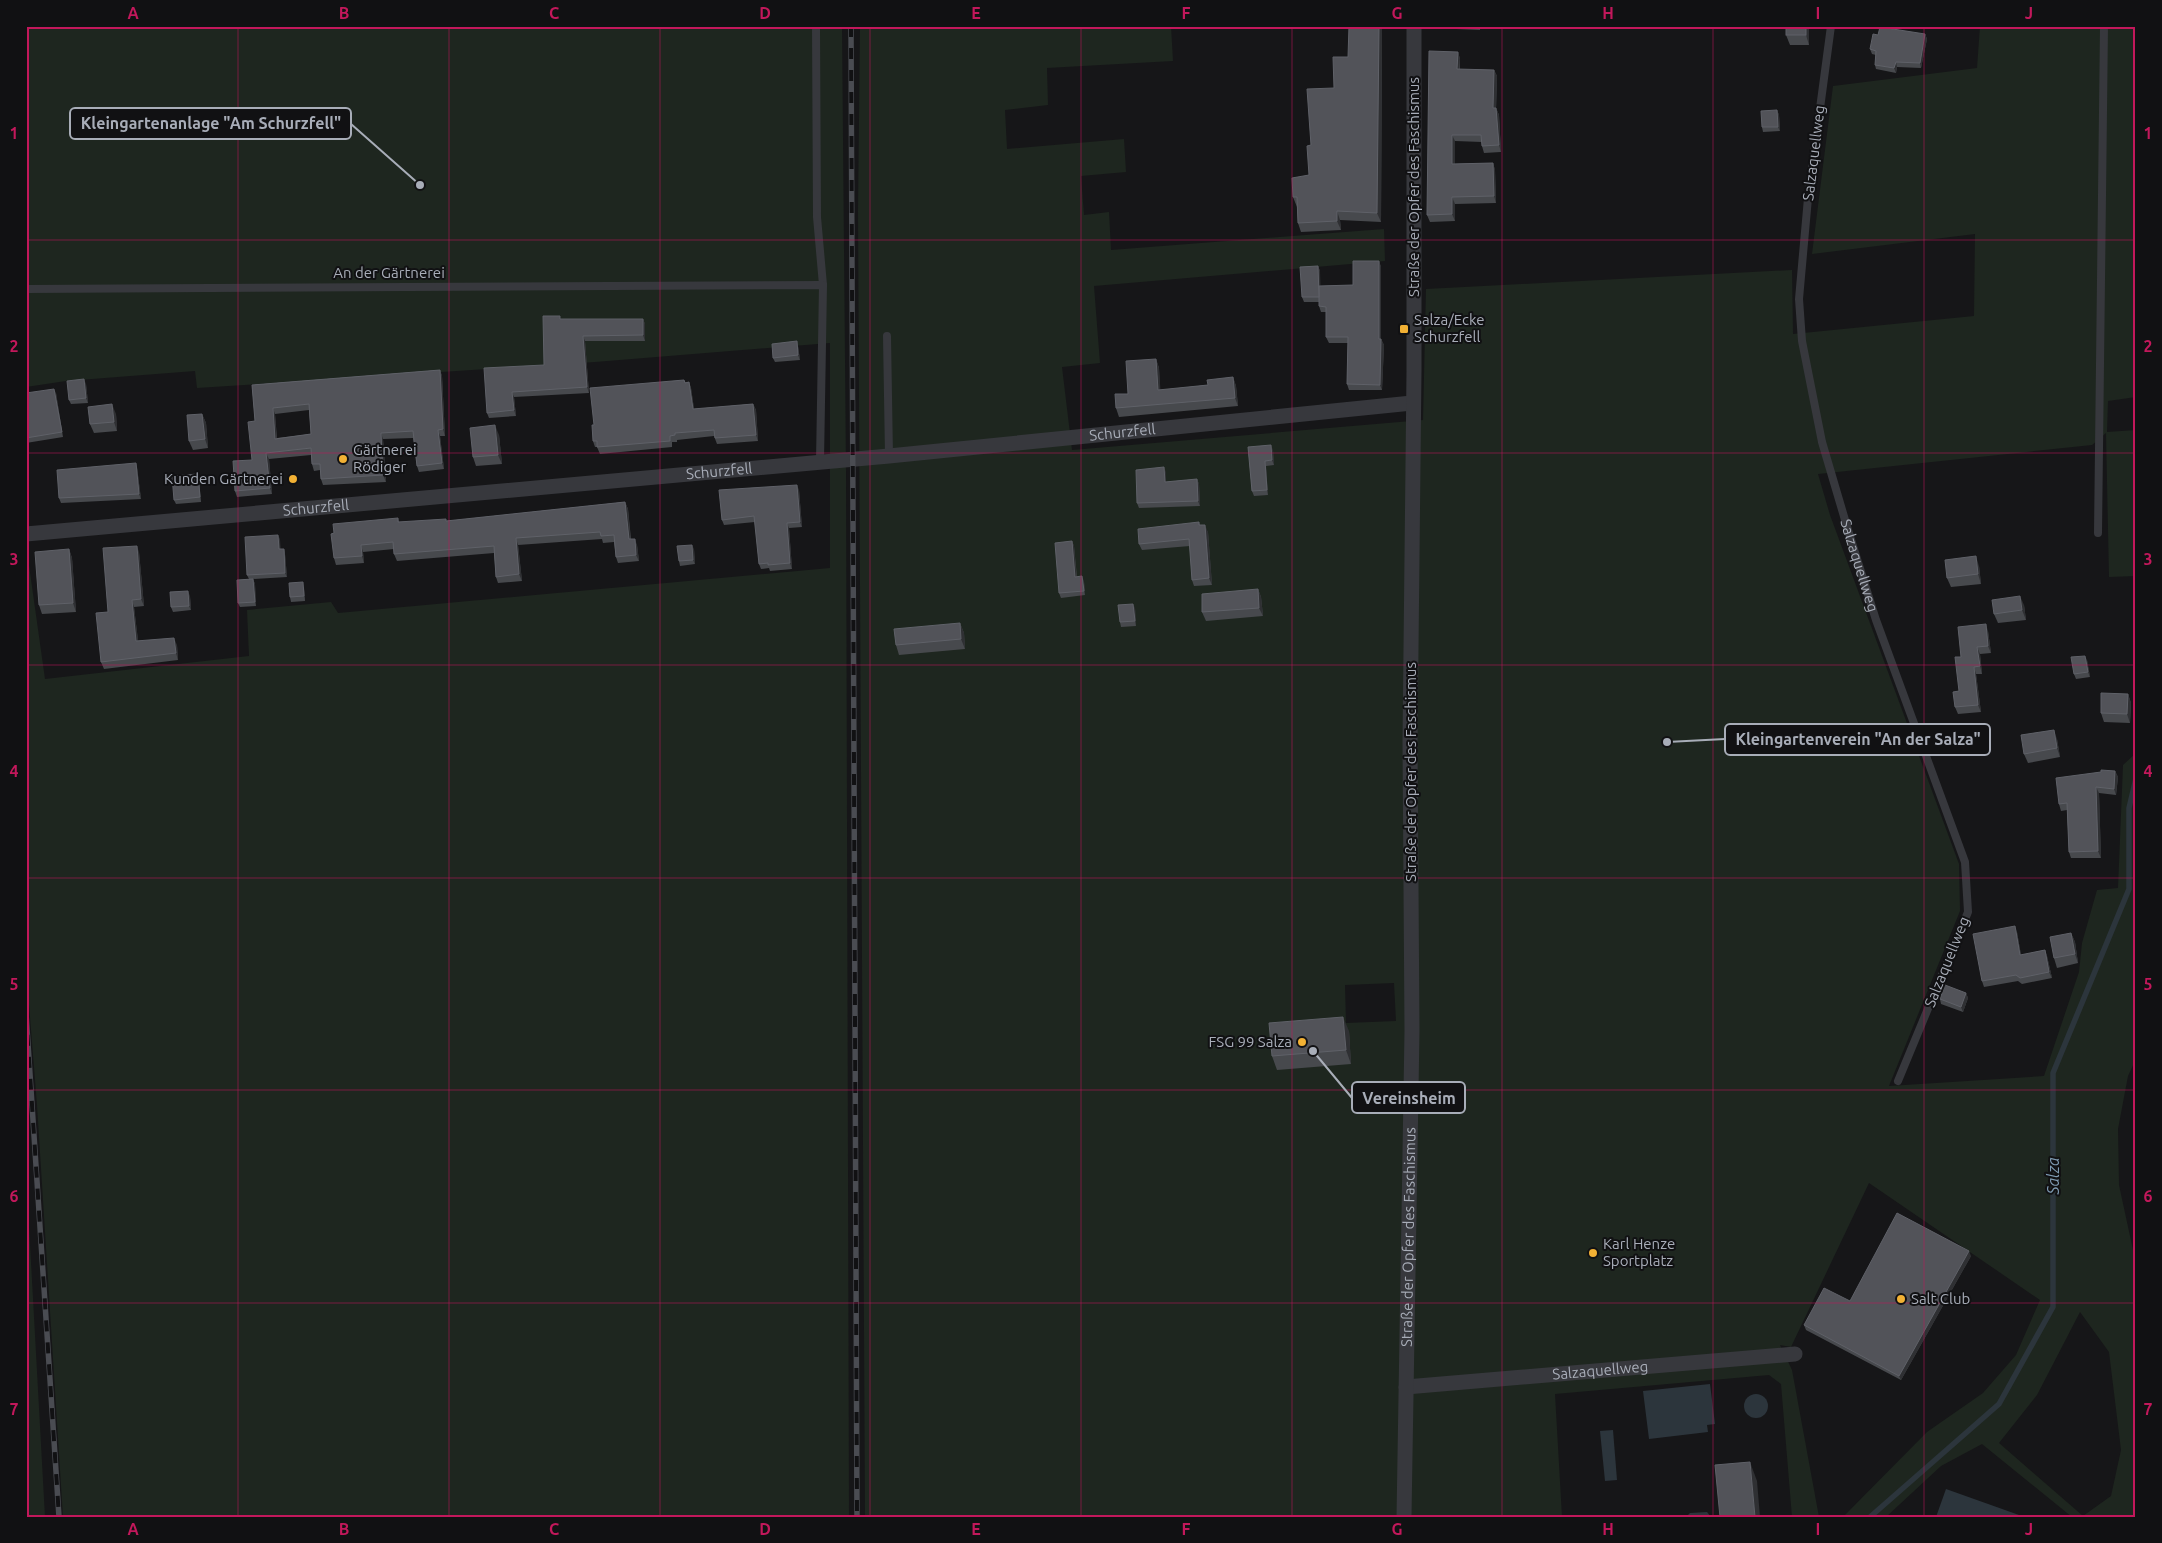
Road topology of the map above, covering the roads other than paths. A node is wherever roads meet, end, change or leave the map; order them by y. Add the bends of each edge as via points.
1 (816, 26) edge
2 (1414, 26) edge
3 (1831, 26) edge
4 (2104, 26) edge
5 (823, 285) junction
6 (26, 289) edge
7 (887, 336) dead end
8 (1412, 403) junction
9 (889, 456) junction
10 (820, 461) junction
11 (2098, 533) dead end
12 (26, 534) edge
13 (1898, 1081) dead end
14 (1795, 1354) dead end
15 (1406, 1387) junction
16 (1404, 1517) edge

1 - 5 lane via 816,217
2 - 8 street, Straße der Opfer des Faschismus
3 - 13 lane, Salzaquellweg via 1808,198 1799,299 1802,341 1822,442 1876,620 1965,862 1968,912
4 - 11 lane
5 - 6 lane, An der Gärtnerei
5 - 10 lane
7 - 9 lane
8 - 9 street, Schurzfell
8 - 15 street, Straße der Opfer des Faschismus via 1412,1031
9 - 10 street, Schurzfell
10 - 12 street, Schurzfell
14 - 15 street, Salzaquellweg
15 - 16 street, Straße der Opfer des Faschismus

